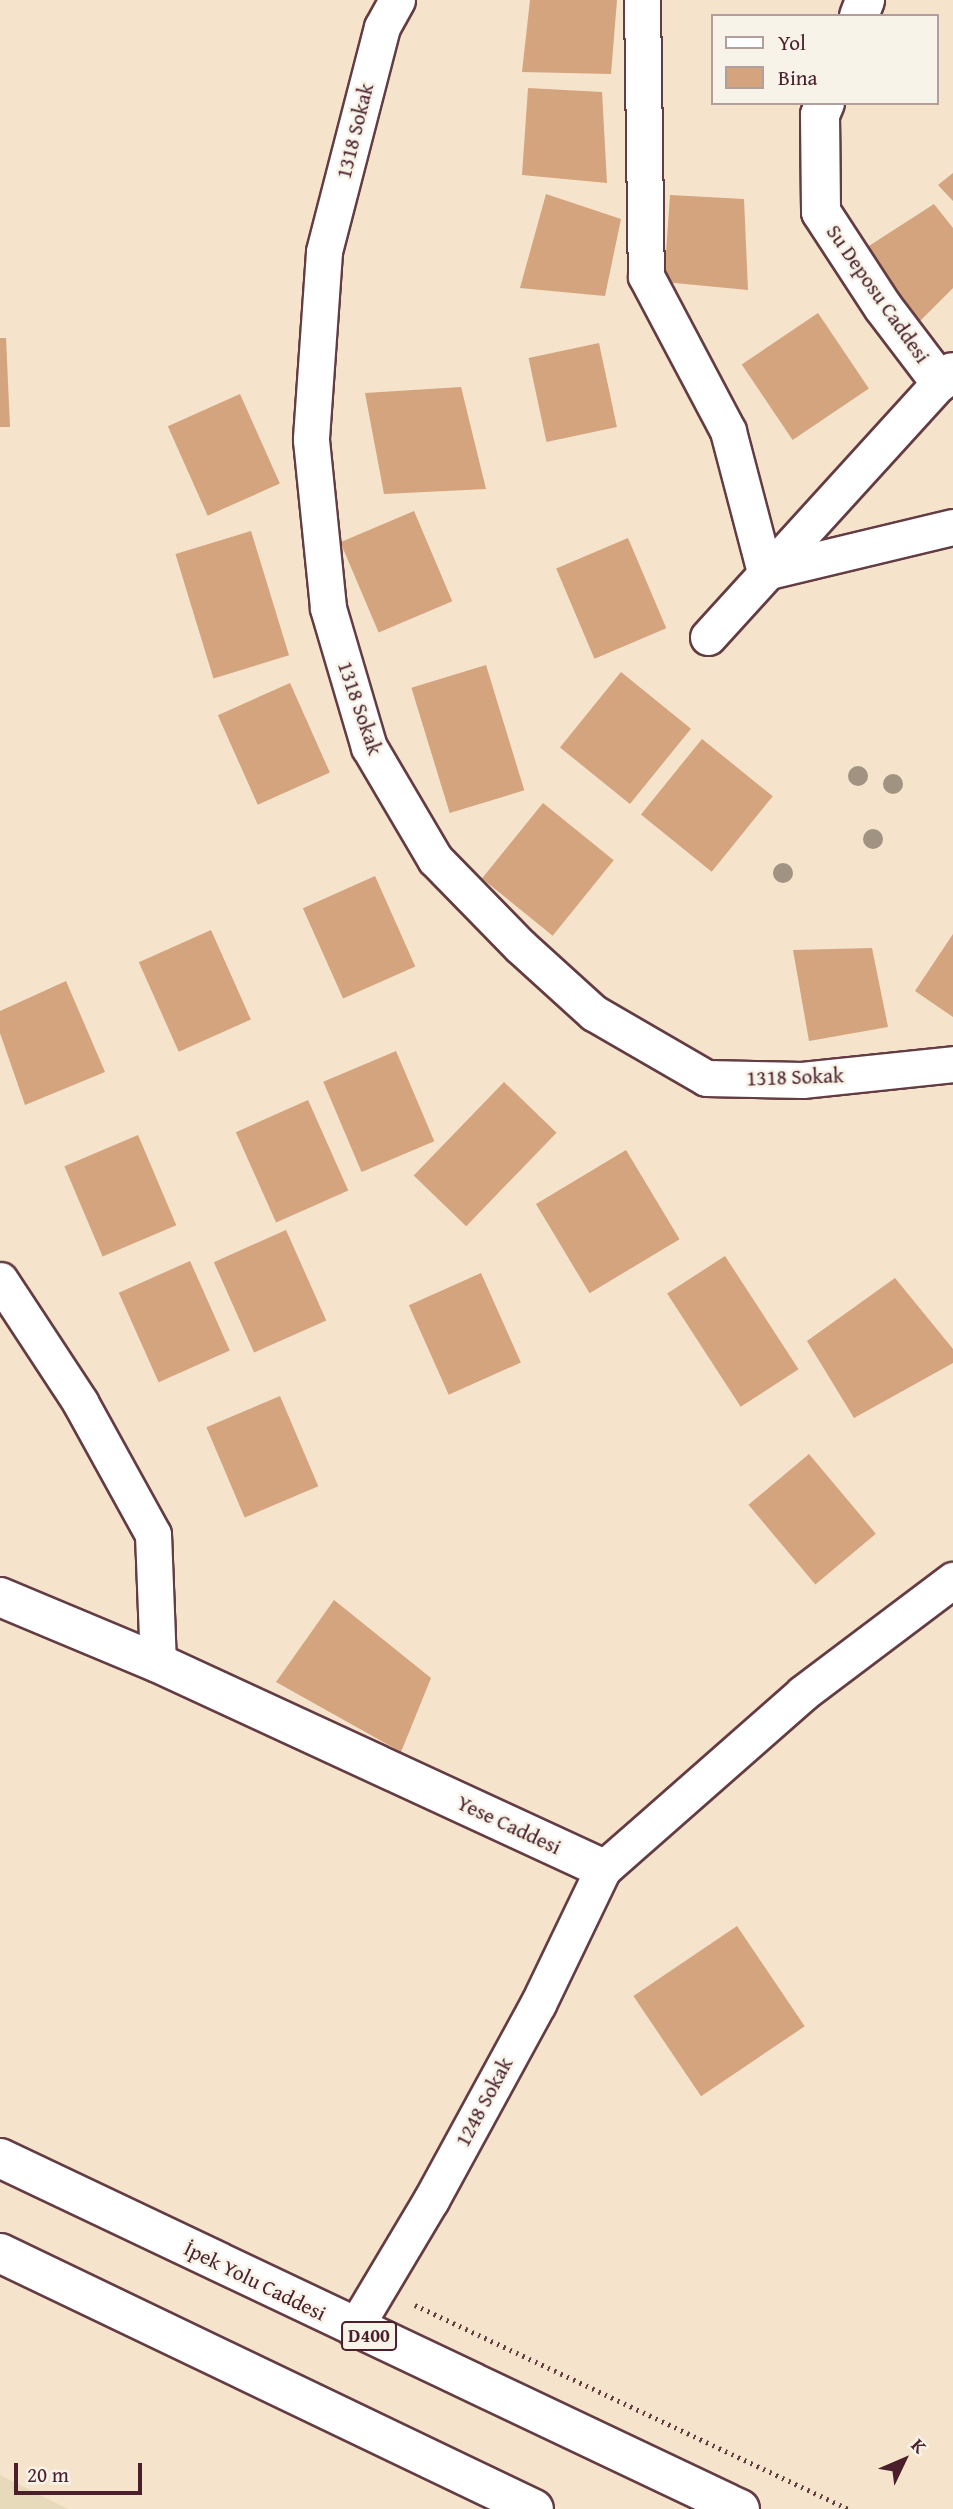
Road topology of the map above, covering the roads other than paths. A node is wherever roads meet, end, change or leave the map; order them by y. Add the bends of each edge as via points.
1 (397, 0) edge
2 (642, 0) edge
3 (824, 105) edge
4 (947, 377) edge
5 (953, 527) edge
6 (765, 572) junction
7 (708, 637) dead end
8 (953, 1064) edge
9 (0, 1280) edge
10 (953, 1580) edge
11 (0, 1597) edge
12 (158, 1663) junction
13 (603, 1869) junction
14 (0, 2158) edge
15 (0, 2253) edge
16 (354, 2329) junction
17 (534, 2509) edge
18 (740, 2509) edge

1 - 8 street, 1318 Sokak via 382,27 324,252 311,440 328,608 369,747 435,859 520,946 594,1013 706,1078 802,1080
2 - 6 street via 646,276 728,431
3 - 4 main road, Su Deposu Caddesi via 820,115 821,212 883,307
4 - 6 street
5 - 6 street
6 - 7 street
9 - 12 street via 80,1402 153,1534
10 - 13 street via 803,1693
11 - 12 main road, Yese Caddesi
12 - 13 main road, Yese Caddesi
13 - 16 street, 1248 Sokak via 538,2004
14 - 16 main road, İpek Yolu Caddesi / D400
15 - 17 main road
16 - 18 main road, İpek Yolu Caddesi / D400

